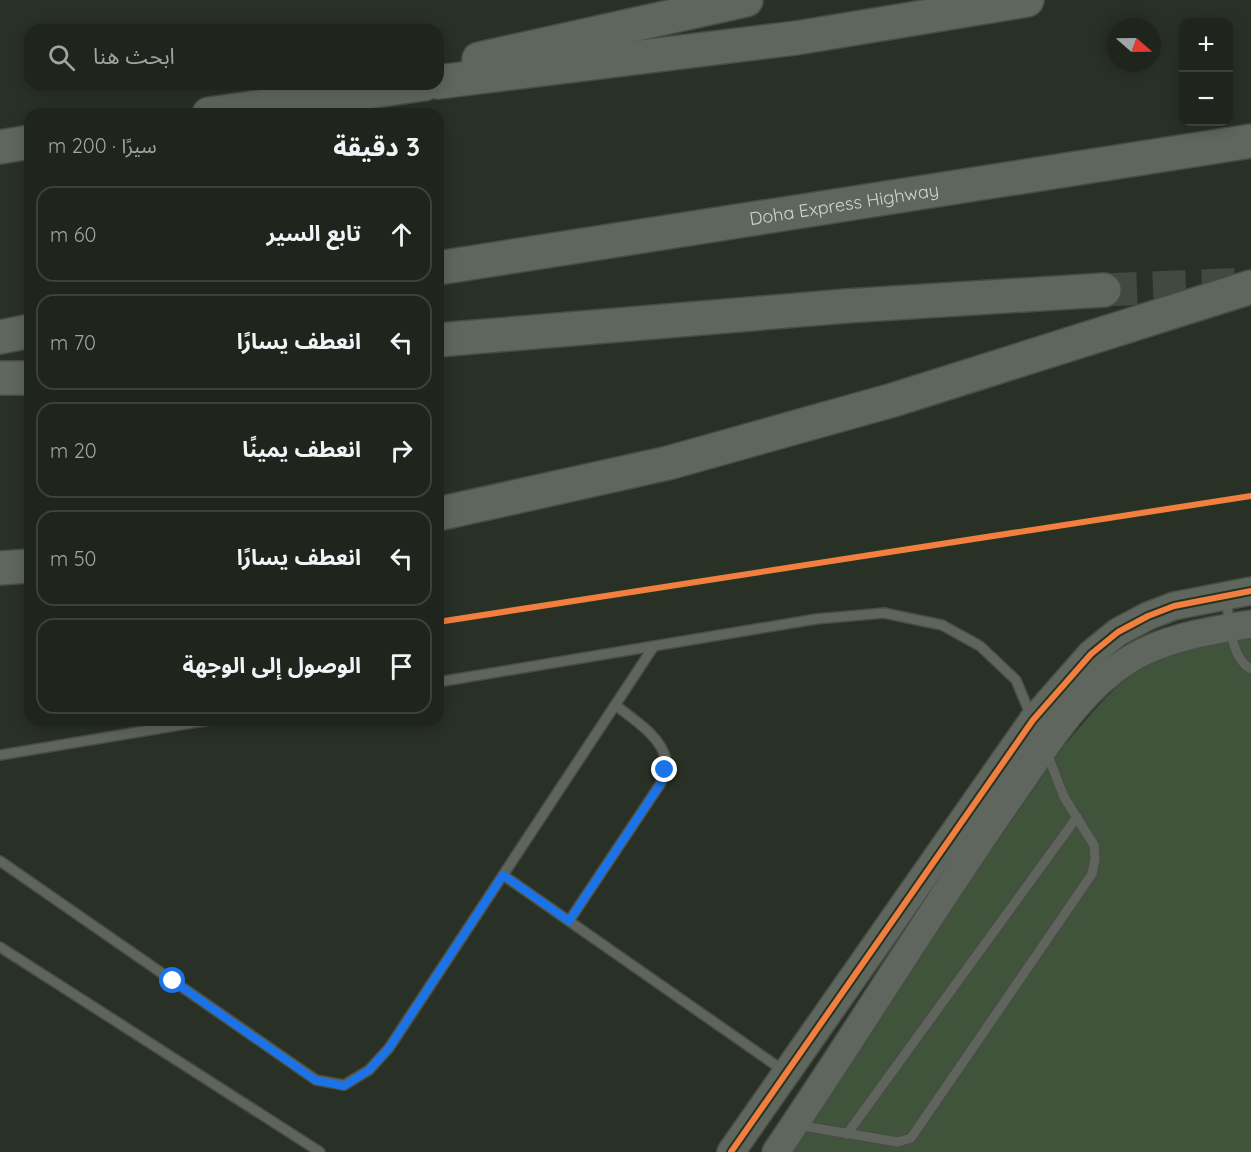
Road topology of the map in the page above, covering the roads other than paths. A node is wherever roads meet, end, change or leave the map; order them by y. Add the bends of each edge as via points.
1 (747, 0) edge
2 (1027, 0) edge
3 (444, 68) edge
4 (444, 81) edge
5 (347, 90) edge
6 (374, 90) edge
7 (316, 97) junction
8 (247, 108) edge
9 (1251, 141) edge
10 (24, 143) edge
11 (0, 147) edge
12 (444, 267) edge
13 (1251, 287) edge
14 (1104, 290) tunnel mouth
15 (24, 332) edge
16 (0, 337) edge
17 (444, 340) edge
18 (0, 378) edge
19 (24, 378) edge
20 (444, 513) edge
21 (24, 566) edge
22 (0, 568) edge
23 (1238, 594) edge
24 (1241, 626) edge
25 (654, 646) junction
26 (1251, 669) edge
27 (444, 681) edge
28 (615, 705) junction
29 (174, 726) edge
30 (1039, 734) junction
31 (0, 755) edge
32 (1077, 817) junction
33 (0, 861) edge
34 (503, 875) junction
35 (569, 921) junction
36 (0, 947) edge
37 (787, 1073) junction
38 (794, 1125) junction
39 (847, 1134) junction
40 (320, 1152) edge
41 (731, 1152) edge
42 (776, 1152) edge

1 - 3 highway
2 - 4 highway via 796,38
5 - 7 highway
6 - 7 highway
7 - 8 highway
9 - 12 highway, Doha Express Highway
10 - 11 highway
13 - 20 highway via 882,403 668,463
14 - 17 highway via 846,306
15 - 16 highway
18 - 19 highway
21 - 22 highway
23 - 24 lane
23 - 30 street via 1174,606 1118,632 1091,654
24 - 26 lane via 1241,664
24 - 30 street via 1169,641 1130,659 1100,681 1064,721
25 - 27 lane
25 - 28 lane
25 - 30 lane via 816,619 884,613 942,625 980,646 1016,680
28 - 34 lane
28 - 35 lane via 657,743 666,760 665,770 661,783
29 - 31 lane
30 - 32 lane via 1064,797
30 - 37 street
30 - 38 street via 988,829
32 - 39 lane
32 - 39 lane via 1094,845 1092,874 917,1133 898,1142
33 - 34 lane via 315,1080 344,1086 369,1070 389,1048
34 - 35 lane
35 - 37 lane
36 - 40 lane
37 - 41 street
38 - 39 lane
38 - 42 street

